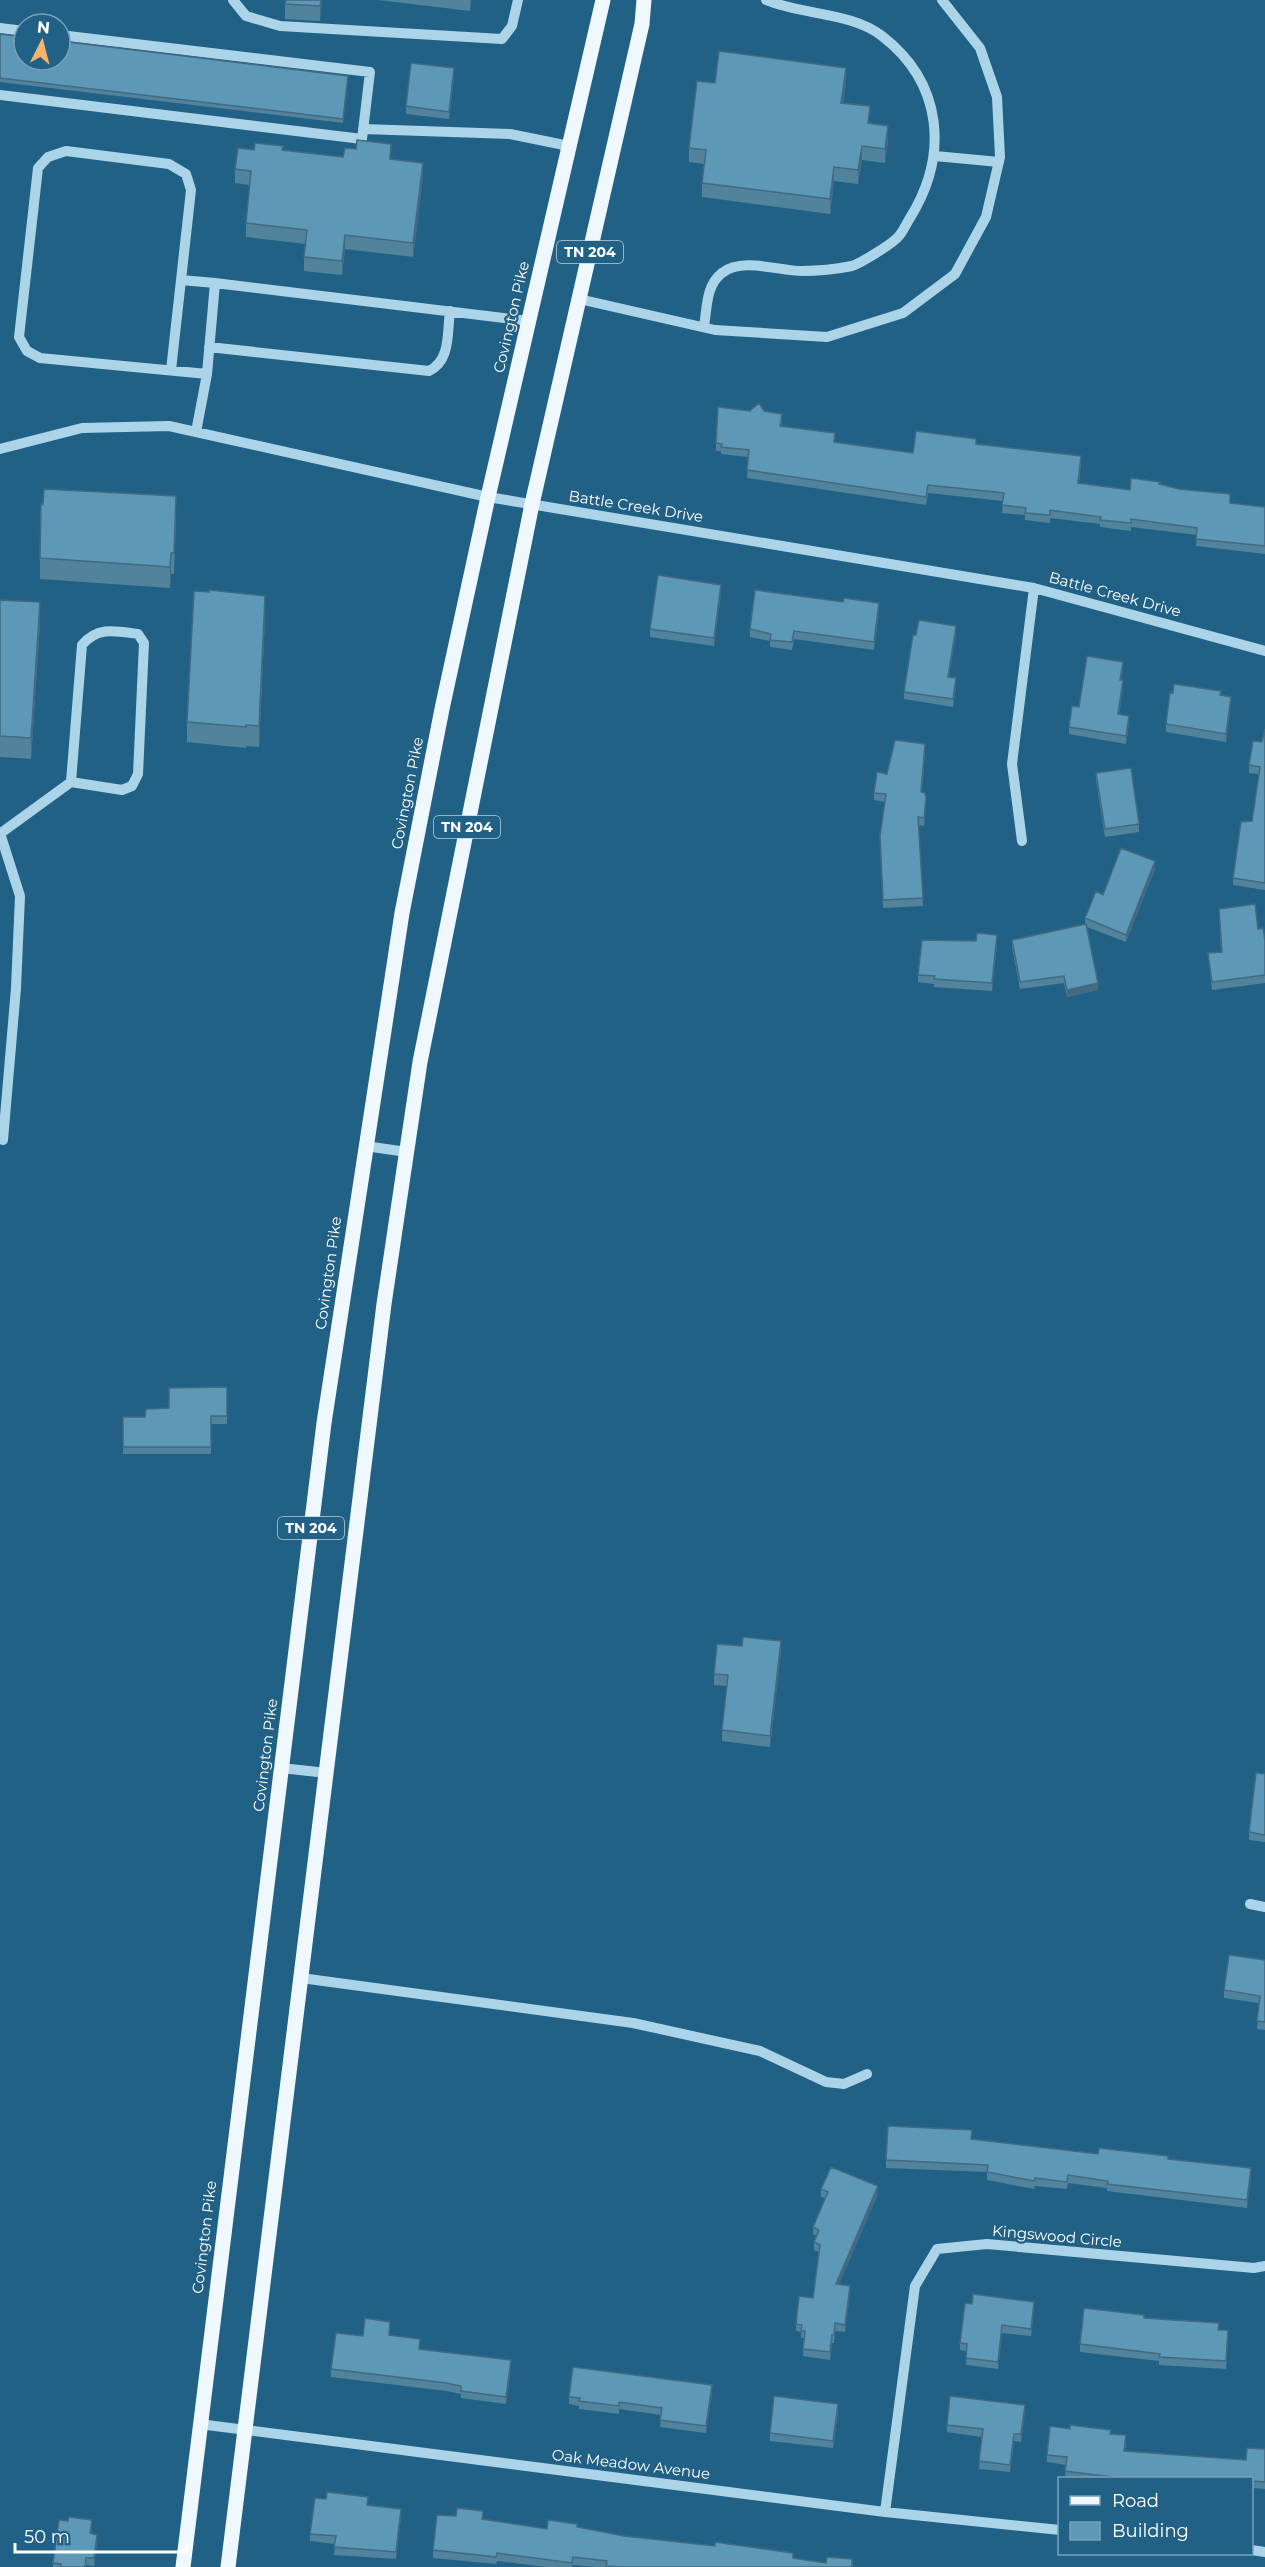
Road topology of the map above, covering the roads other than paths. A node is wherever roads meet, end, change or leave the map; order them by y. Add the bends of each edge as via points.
1 (233, 0) edge
2 (518, 0) edge
3 (603, 0) edge
4 (645, 0) edge
5 (766, 0) edge
6 (942, 0) edge
7 (72, 36) edge
8 (0, 95) edge
9 (363, 129) junction
10 (569, 146) junction
11 (934, 156) junction
12 (999, 162) junction
13 (181, 280) junction
14 (216, 283) junction
15 (579, 299) junction
16 (450, 311) junction
17 (529, 321) junction
18 (704, 327) junction
19 (209, 347) junction
20 (171, 370) junction
21 (207, 374) junction
22 (196, 432) junction
23 (0, 449) edge
24 (488, 497) junction
25 (532, 504) junction
26 (1034, 588) junction
27 (1265, 651) edge
28 (71, 782) junction
29 (0, 833) edge
30 (1022, 841) dead end
31 (3, 1140) dead end
32 (365, 1146) junction
33 (407, 1152) junction
34 (281, 1768) junction
35 (327, 1773) junction
36 (1250, 1905) dead end
37 (1265, 1906) edge
38 (301, 1978) junction
39 (867, 2074) dead end
40 (1265, 2266) edge
41 (199, 2424) junction
42 (244, 2430) junction
43 (885, 2512) junction
44 (1058, 2530) edge
45 (183, 2567) edge
46 (228, 2567) edge

1 - 2 street via 246,16 280,26 502,39 512,26
3 - 10 main road, Covington Pike / TN 204
4 - 15 main road, TN 204
5 - 11 street via 784,8 839,18 881,35 915,68 932,107
6 - 12 street via 980,48 997,97
7 - 9 street via 370,72
8 - 9 street via 362,139
9 - 10 street via 510,134
10 - 17 main road, Covington Pike / TN 204
11 - 12 street
11 - 18 street via 925,194 898,238 853,265 803,271 739,266 723,272 710,285
12 - 18 street via 986,217 955,274 903,313 827,337
13 - 14 street
13 - 20 street
13 - 20 street via 191,190 186,174 169,164 66,151 48,157 38,168 18,337 27,351 40,358
14 - 16 street
14 - 19 street
15 - 18 street
15 - 25 main road, TN 204
16 - 17 street
16 - 19 street via 445,357 440,366 429,371
17 - 24 main road, Covington Pike / TN 204
19 - 21 street
20 - 21 street
21 - 22 street
22 - 23 street, Battle Creek Drive via 169,426 82,428
22 - 24 street, Battle Creek Drive
24 - 25 street, Battle Creek Drive
24 - 32 main road, Covington Pike / TN 204 via 402,913
25 - 26 street, Battle Creek Drive
25 - 33 main road, TN 204 via 420,1062
26 - 27 street, Battle Creek Drive
26 - 30 street via 1012,764
28 - 28 street via 82,645 105,629 138,634 144,643 138,774 132,786 122,790
28 - 29 street
29 - 31 street via 20,896
32 - 33 street
32 - 34 main road, Covington Pike / TN 204 via 324,1423
33 - 35 main road, TN 204 via 384,1304
34 - 35 street
34 - 41 main road, Covington Pike / TN 204
35 - 38 main road, TN 204
36 - 37 street
38 - 39 street via 633,2023 760,2051 826,2082 844,2084
38 - 42 main road, TN 204
40 - 43 street, Kingswood Circle via 987,2244 937,2249 915,2286
41 - 42 street, Oak Meadow Avenue
41 - 45 main road, Covington Pike / TN 204
42 - 43 street, Oak Meadow Avenue
42 - 46 main road, TN 204
43 - 44 street, Oak Meadow Avenue

